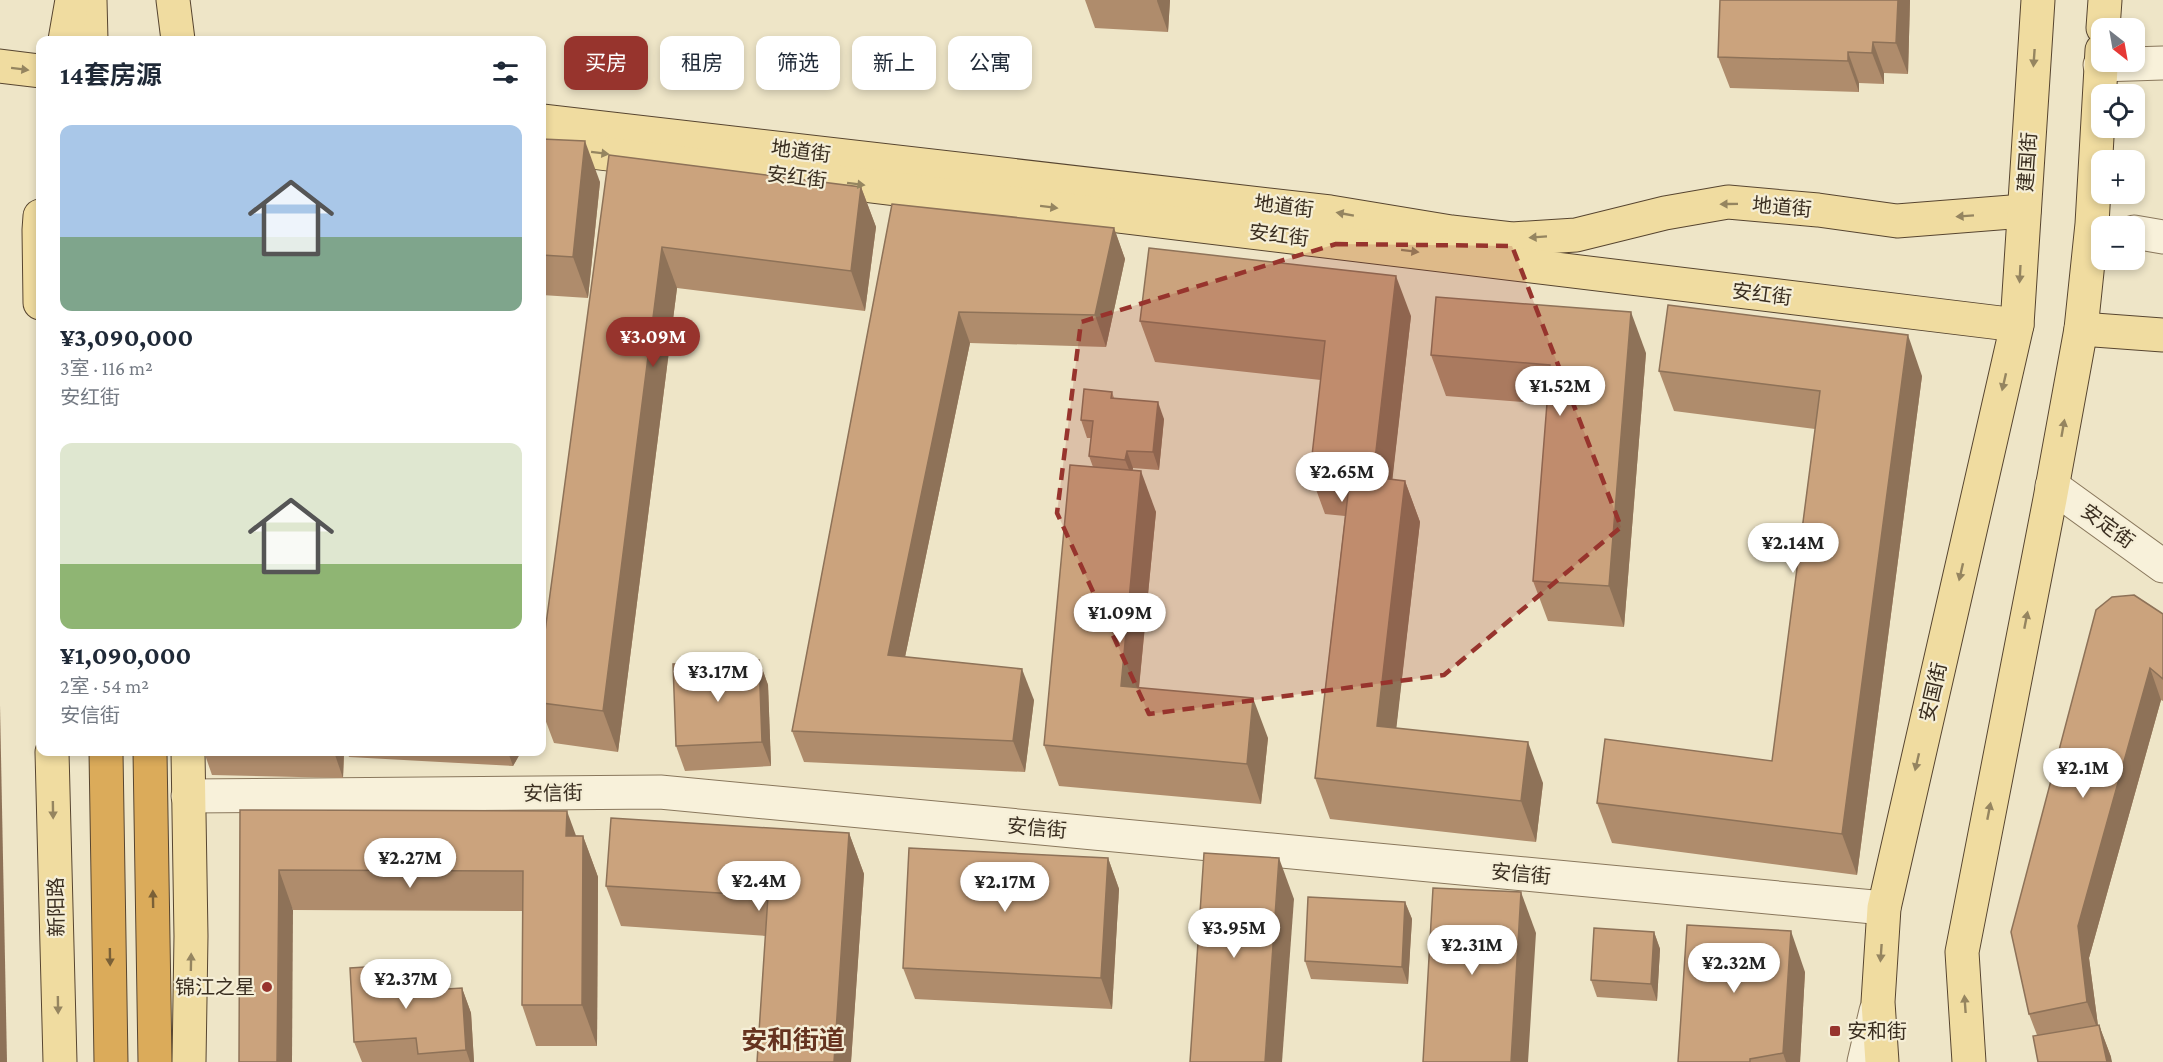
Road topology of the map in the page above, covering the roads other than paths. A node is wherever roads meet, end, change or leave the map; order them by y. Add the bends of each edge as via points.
1 (72, 0) edge
2 (90, 0) edge
3 (157, 0) edge
4 (173, 0) edge
5 (2038, 0) edge
6 (2105, 0) edge
7 (2104, 18) edge
8 (66, 36) edge
9 (91, 36) edge
10 (155, 36) edge
11 (178, 36) edge
12 (2145, 62) edge
13 (2163, 63) edge
14 (0, 66) edge
15 (36, 70) edge
16 (2101, 72) edge
17 (546, 121) edge
18 (546, 146) edge
19 (2024, 211) junction
20 (2098, 216) edge
21 (2145, 234) edge
22 (2163, 237) edge
23 (2091, 268) edge
24 (2017, 325) junction
25 (2081, 329) junction
26 (2163, 335) edge
27 (2052, 486) junction
28 (2163, 566) edge
29 (52, 756) edge
30 (106, 756) edge
31 (150, 756) edge
32 (188, 756) edge
33 (188, 796) junction
34 (1884, 908) junction
35 (1878, 1002) junction
36 (60, 1062) edge
37 (111, 1062) edge
38 (155, 1062) edge
39 (189, 1062) edge
40 (1864, 1062) edge
41 (1882, 1062) edge
42 (1969, 1062) edge

1 - 8 main road
2 - 9 main road
3 - 10 main road
4 - 11 main road
5 -> 19 main road, 建国街
6 - 7 main road
12 - 13 street
14 -> 15 main road
16 - 20 main road
19 -> 17 main road, 地道街 via 1897,221 1728,202 1576,235 1512,239 1330,212
18 -> 24 main road, 安红街
19 -> 24 main road, 建国街
21 - 22 street
23 - 25 main road
24 -> 34 main road, 安国街
25 - 26 main road
27 -> 25 main road
27 - 28 street, 安定街
42 -> 27 main road via 1962,952
29 -> 36 main road, 新阳路
30 -> 37 highway
38 -> 31 highway
32 - 33 main road
33 - 34 street, 安信街 via 660,792
39 -> 33 main road
34 -> 35 main road, 安国街
35 - 40 street
35 - 41 main road, 安国街

